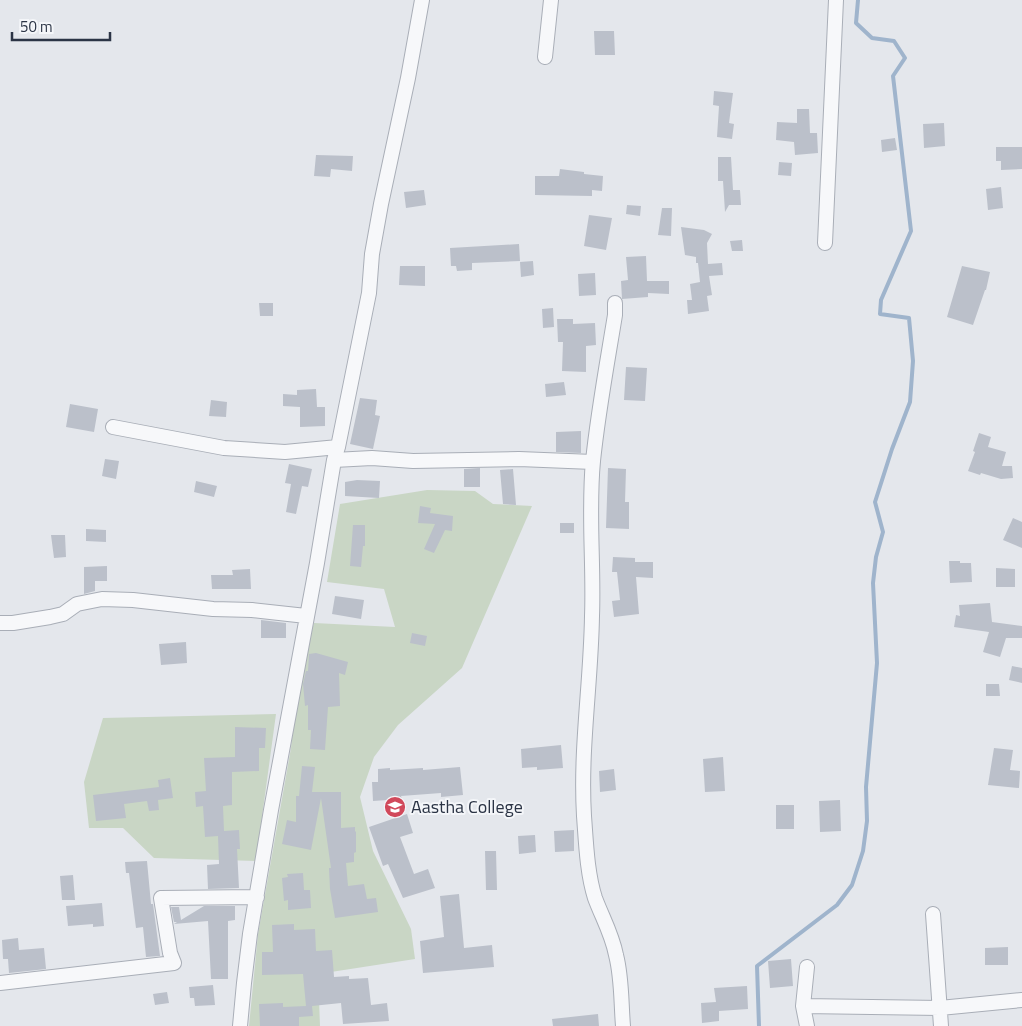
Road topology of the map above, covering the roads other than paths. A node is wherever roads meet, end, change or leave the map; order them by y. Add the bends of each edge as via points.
1 (422, 0) edge
2 (551, 0) edge
3 (836, 0) edge
4 (545, 57) dead end
5 (826, 244) dead end
6 (615, 303) dead end
7 (113, 427) dead end
8 (336, 453) junction
9 (593, 462) junction
10 (306, 616) junction
11 (0, 623) edge
12 (257, 898) junction
13 (932, 914) dead end
14 (807, 967) dead end
15 (0, 983) edge
16 (1022, 1000) edge
17 (804, 1006) junction
18 (940, 1008) junction
19 (240, 1026) edge
20 (622, 1026) edge
21 (807, 1026) edge
22 (941, 1026) edge

1 - 8 street via 381,204 369,293
2 - 4 street
3 - 5 street
6 - 9 street
7 - 8 street via 224,448
8 - 9 street via 422,461 519,459
8 - 10 street
9 - 20 street via 590,510 592,615 584,740 584,816 594,893 607,924 619,969
10 - 11 street via 102,599 77,604 62,614 50,617
10 - 12 street
12 - 15 street via 161,898 174,963
12 - 19 street
13 - 18 street
14 - 17 street
16 - 18 street
17 - 18 street
17 - 21 street
18 - 22 street

